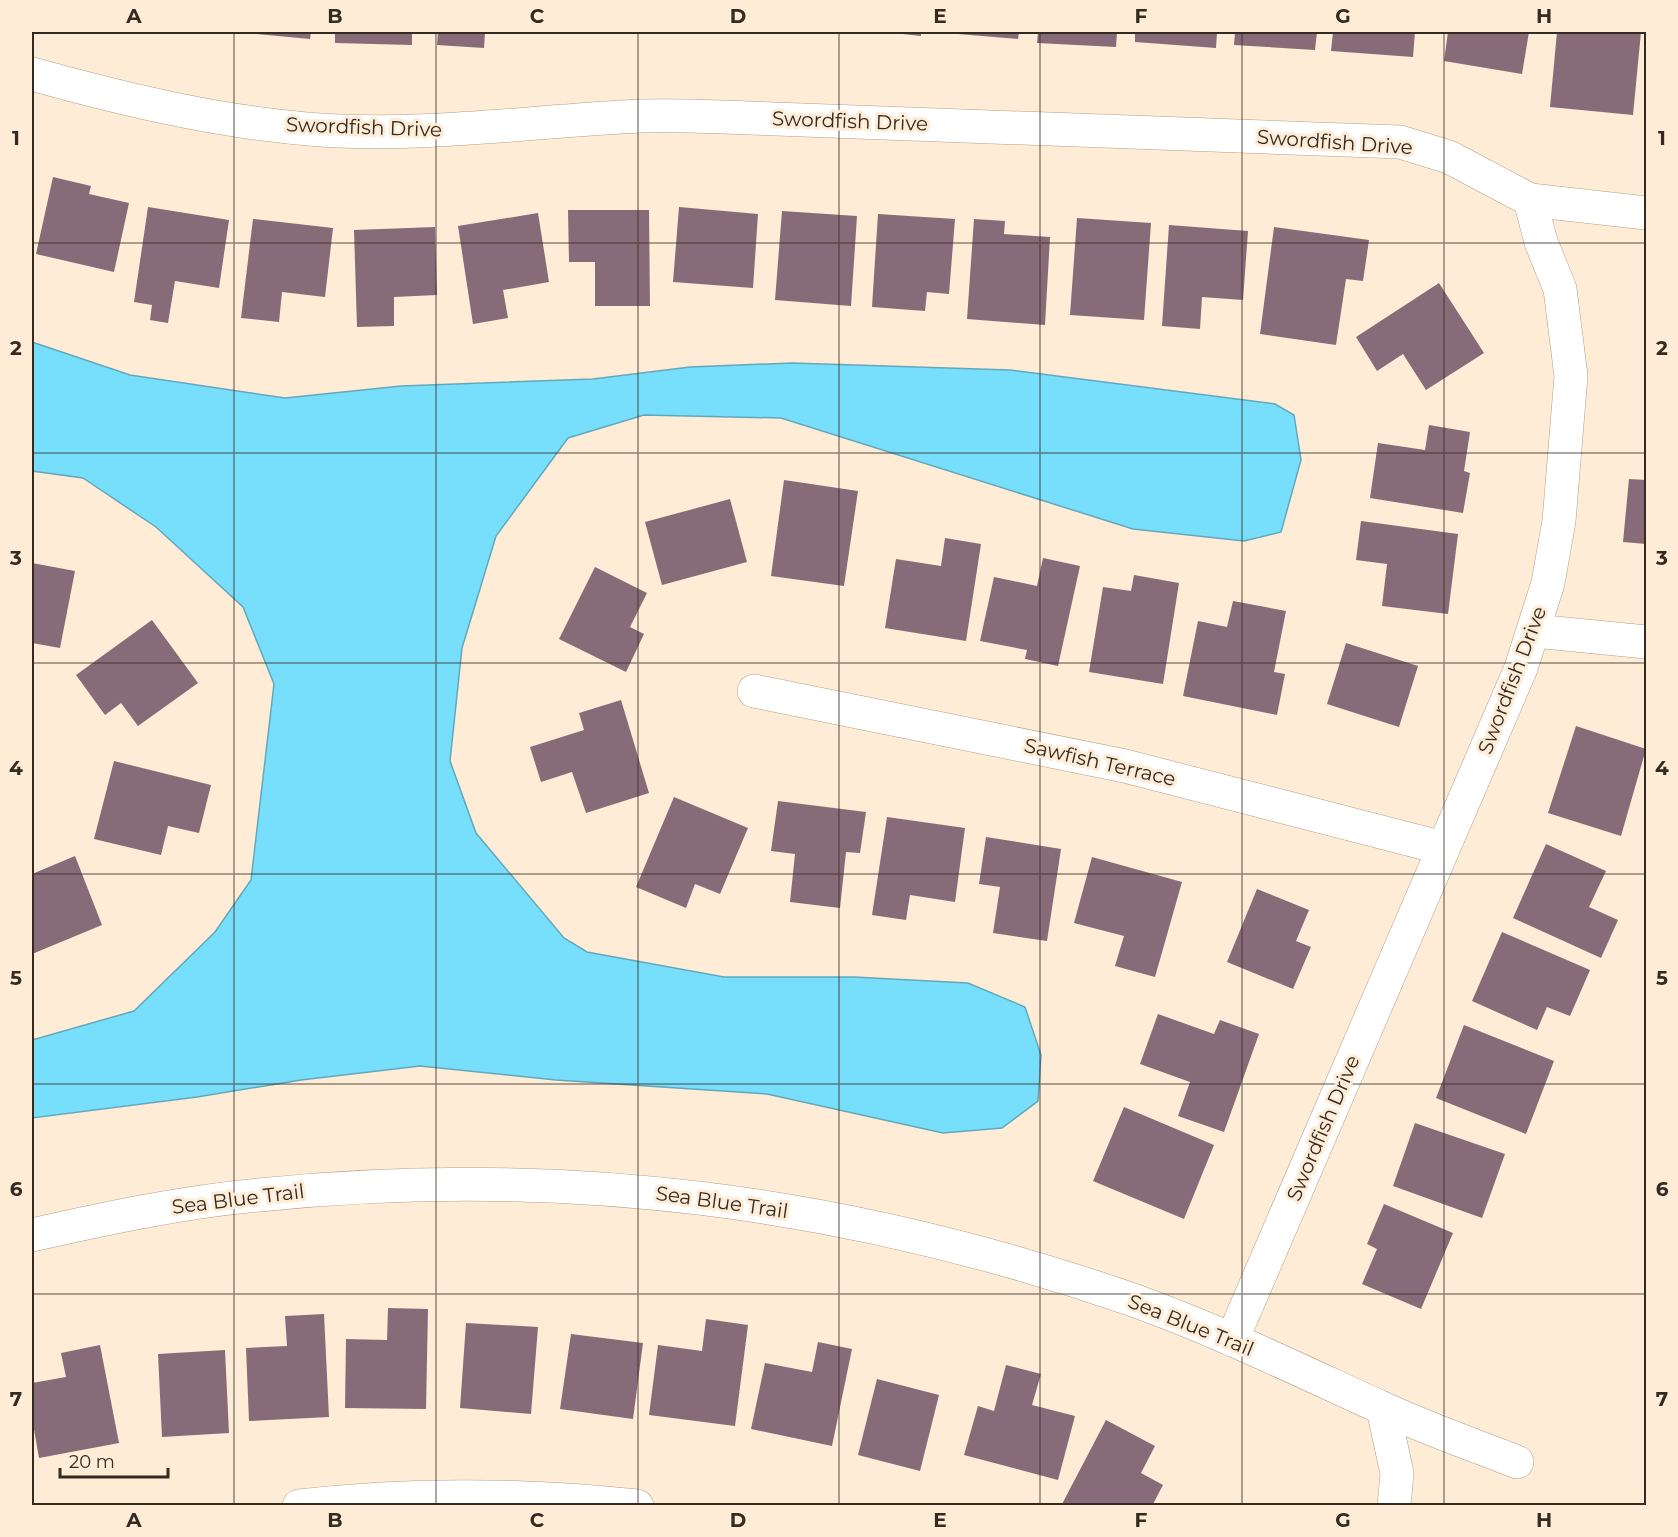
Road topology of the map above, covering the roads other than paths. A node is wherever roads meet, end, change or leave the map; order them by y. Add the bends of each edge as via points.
1 (32, 74) edge
2 (1530, 200) junction
3 (1647, 213) edge
4 (1535, 631) junction
5 (1647, 642) edge
6 (754, 690) dead end
7 (1443, 848) junction
8 (32, 1234) edge
9 (1232, 1340) junction
10 (1383, 1409) junction
11 (1516, 1462) dead end
12 (299, 1506) edge
13 (637, 1506) edge
14 (1394, 1506) edge

1 - 2 street, Swordfish Drive via 114,97 223,119 321,130 431,131 643,116 711,116 1400,142 1449,157
2 - 3 street
2 - 4 street, Swordfish Drive via 1560,289 1571,376 1559,521
4 - 5 street
4 - 7 street, Swordfish Drive
6 - 7 street, Sawfish Terrace via 1125,766
7 - 9 street, Swordfish Drive
8 - 9 street, Sea Blue Trail via 131,1213 257,1195 384,1185 512,1184 639,1191 766,1206 891,1230 1015,1262 1136,1301
9 - 10 street, Sea Blue Trail
10 - 11 street, Sea Blue Trail
10 - 14 street via 1397,1473
12 - 13 street via 459,1496 575,1499

